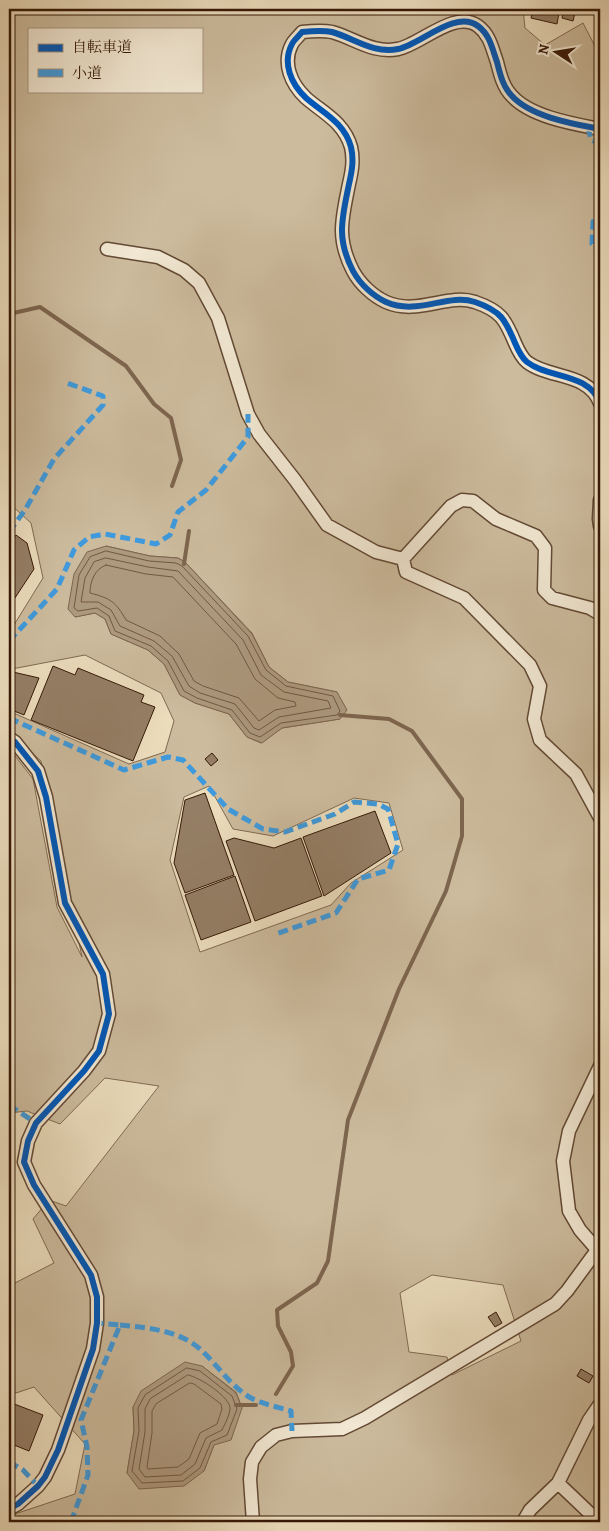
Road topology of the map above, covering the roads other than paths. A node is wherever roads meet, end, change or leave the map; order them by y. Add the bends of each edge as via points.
1 (600, 130) edge
2 (107, 249) dead end
3 (600, 403) edge
4 (600, 500) edge
5 (600, 526) edge
6 (403, 559) junction
7 (600, 614) edge
8 (9, 738) edge
9 (600, 818) edge
10 (600, 1066) edge
11 (599, 1250) edge
12 (600, 1404) edge
13 (558, 1483) junction
14 (9, 1509) edge
15 (253, 1522) edge
16 (523, 1522) edge
17 (599, 1522) edge

1 - 3 street via 522,106 503,83 488,35 476,24 462,22 438,28 412,45 384,50 333,32 302,32 292,43 288,58 293,82 305,97 341,128 350,143 353,158 341,220 342,239 347,259 367,289 386,302 410,307 457,300 474,302 496,311 506,322 526,362 578,381 592,389
2 - 6 street via 158,257 184,270 199,284 218,318 248,414 259,434 327,524 376,552
4 - 5 street
6 - 7 street via 451,506 462,500 473,501 496,519 536,536 544,548 544,590 552,598 590,608
6 - 9 street via 406,572 464,598 530,665 540,686 534,719 540,740 576,774
8 - 14 street via 38,771 46,797 65,904 103,974 109,1014 99,1051 36,1123 28,1141 24,1162 34,1185 91,1275 97,1297 96,1323 93,1349 58,1450 38,1486
10 - 11 street via 569,1131 563,1160 569,1211 580,1230
11 - 15 street via 555,1304 365,1418 342,1429 292,1431 276,1435 261,1447 252,1462
12 - 13 street
13 - 16 street via 530,1510
13 - 17 street

